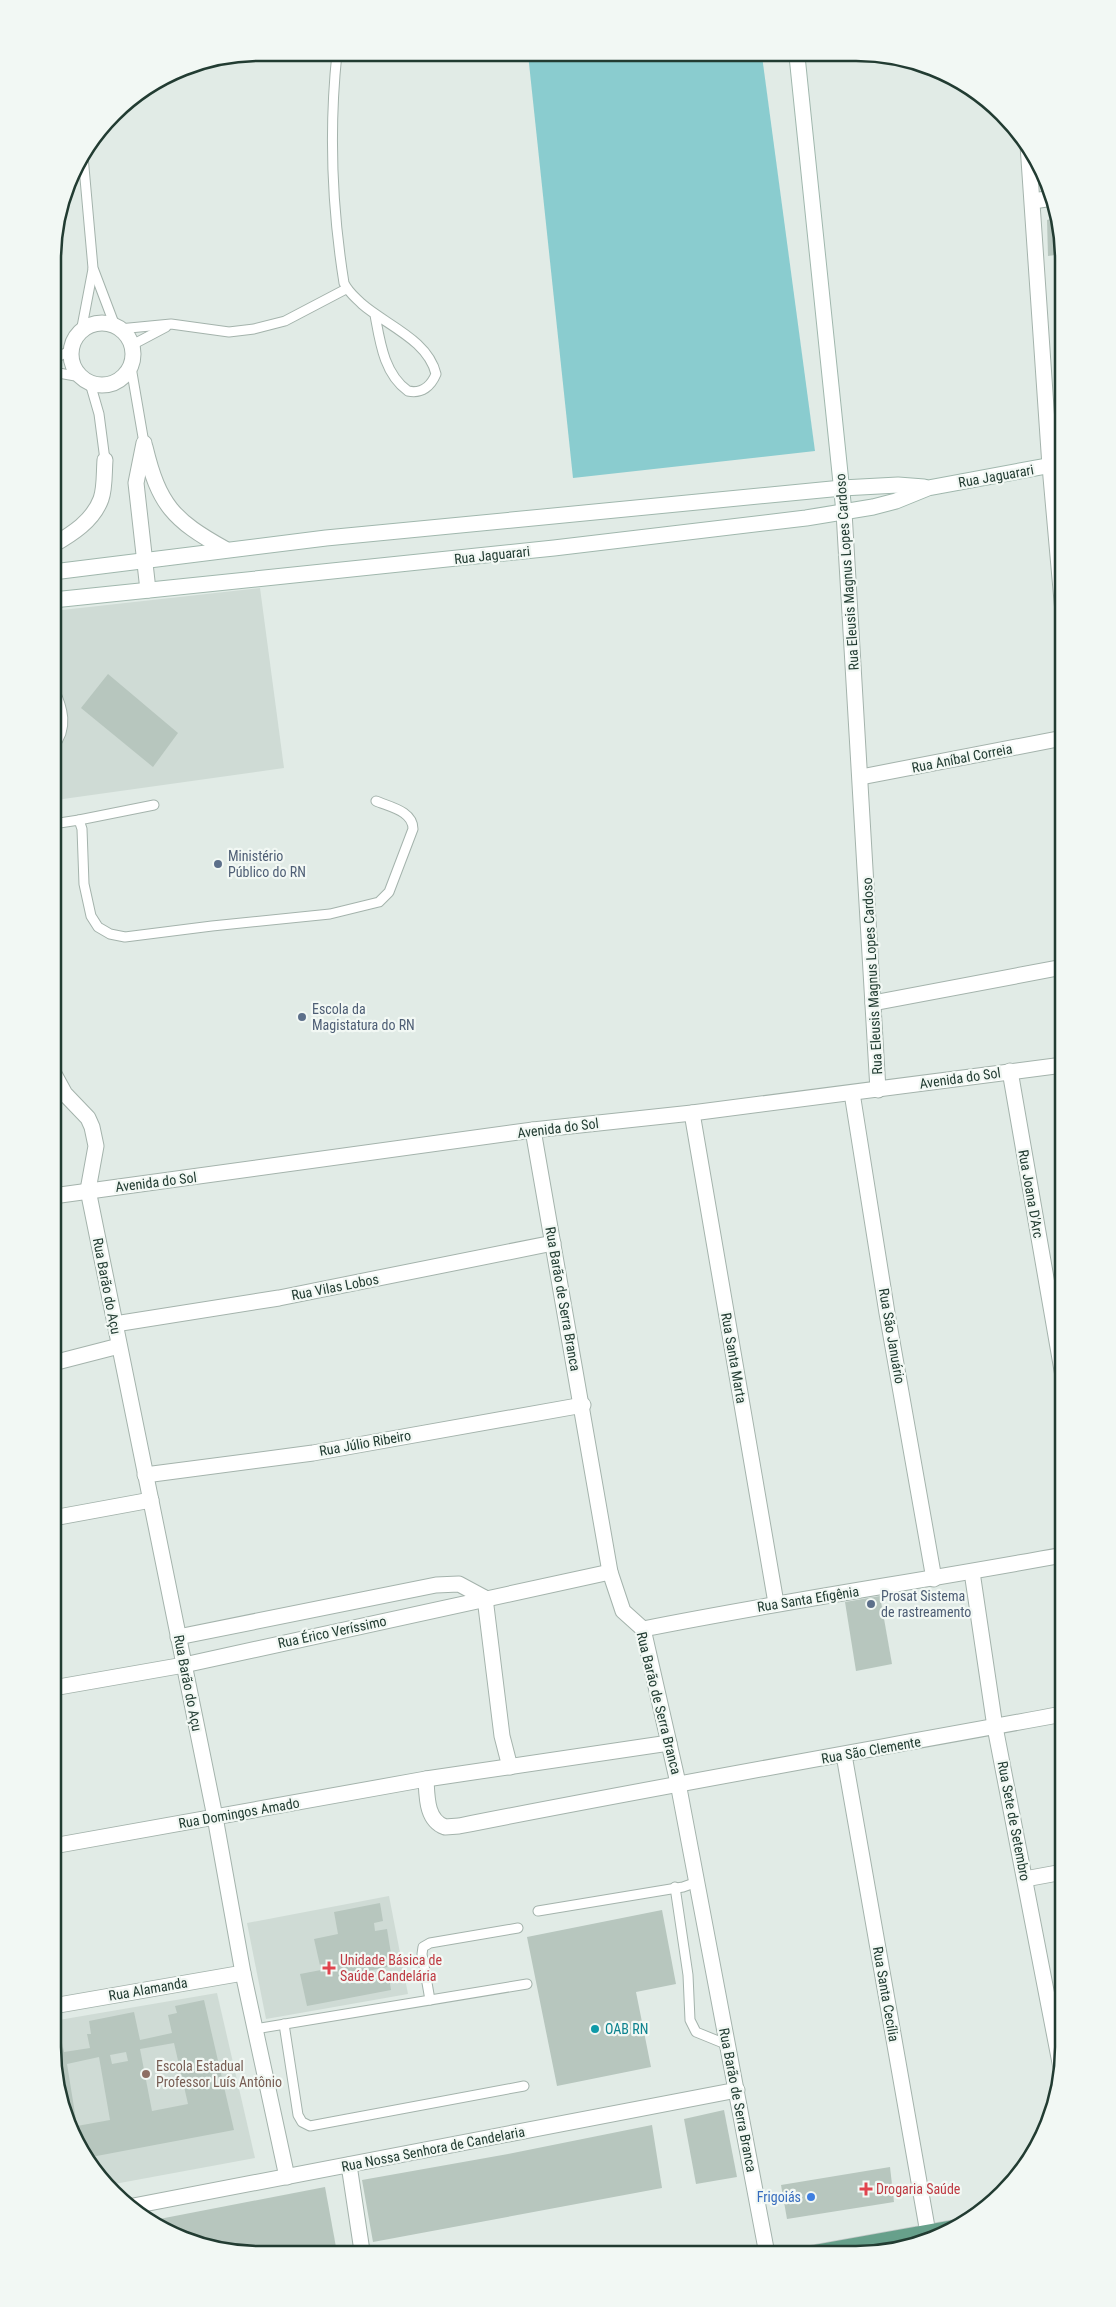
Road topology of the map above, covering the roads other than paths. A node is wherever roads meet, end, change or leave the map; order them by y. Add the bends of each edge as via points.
1 (336, 61) edge
2 (798, 61) edge
3 (1030, 164) edge
4 (84, 168) edge
5 (1045, 199) edge
6 (1033, 201) junction
7 (93, 268) junction
8 (346, 288) junction
9 (375, 315) junction
10 (171, 324) junction
11 (117, 327) junction
12 (81, 332) junction
13 (132, 346) junction
14 (72, 350) junction
15 (61, 355) edge
16 (130, 367) junction
17 (61, 374) edge
18 (86, 380) junction
19 (1055, 442) edge
20 (144, 443) junction
21 (105, 460) joint
22 (1055, 464) edge
23 (842, 488) junction
24 (928, 488) junction
25 (844, 512) junction
26 (61, 540) edge
27 (225, 549) junction
28 (146, 561) junction
29 (61, 571) edge
30 (148, 590) junction
31 (61, 599) edge
32 (61, 703) edge
33 (61, 737) edge
34 (1055, 740) edge
35 (861, 777) junction
36 (376, 800) dead end
37 (154, 805) dead end
38 (79, 820) junction
39 (61, 823) edge
40 (1055, 969) edge
41 (873, 1003) junction
42 (1055, 1066) edge
43 (1010, 1072) junction
44 (61, 1087) edge
45 (878, 1090) junction
46 (852, 1093) junction
47 (692, 1113) junction
48 (533, 1130) junction
49 (88, 1190) junction
50 (61, 1195) edge
51 (553, 1243) junction
52 (115, 1324) junction
53 (1055, 1330) edge
54 (120, 1346) junction
55 (61, 1361) edge
56 (582, 1405) junction
57 (146, 1475) junction
58 (151, 1500) junction
59 (61, 1517) edge
60 (1055, 1557) edge
61 (610, 1572) junction
62 (972, 1572) junction
63 (934, 1579) junction
64 (485, 1598) junction
65 (776, 1604) junction
66 (643, 1629) junction
67 (178, 1637) junction
68 (184, 1665) junction
69 (61, 1687) edge
70 (1055, 1715) edge
71 (995, 1726) junction
72 (669, 1742) junction
73 (844, 1756) junction
74 (510, 1767) junction
75 (426, 1779) junction
76 (678, 1783) junction
77 (215, 1817) junction
78 (61, 1844) edge
79 (1055, 1873) edge
80 (1025, 1879) junction
81 (697, 1882) junction
82 (674, 1887) junction
83 (538, 1911) dead end
84 (518, 1928) dead end
85 (243, 1972) junction
86 (527, 1984) dead end
87 (430, 2000) junction
88 (61, 2004) edge
89 (1055, 2014) edge
90 (284, 2024) junction
91 (255, 2029) junction
92 (728, 2045) junction
93 (524, 2086) dead end
94 (737, 2090) junction
95 (349, 2165) junction
96 (287, 2177) junction
97 (138, 2204) edge
98 (928, 2233) edge
99 (924, 2234) edge
100 (361, 2246) edge
101 (766, 2246) edge
102 (853, 2246) edge

1 - 8 lane via 332,105 335,192
2 - 23 street, Rua Eleusis Magnus Lopes Cardoso
3 - 6 street
4 - 7 lane
5 - 6 street
6 - 19 street
7 - 11 lane
7 - 12 lane
8 - 9 lane
8 - 10 lane via 285,321 254,329 229,332
9 - 9 lane via 419,345 432,361 436,374 423,390 408,391 388,368
10 - 11 lane
10 - 13 lane
11 - 12 street via 97,324
11 - 13 street
12 - 14 street
13 - 16 street
14 - 15 lane
14 - 18 street via 72,360
16 - 18 street via 126,375 109,385
16 - 20 lane
17 - 18 lane
18 - 21 lane via 99,414
20 - 27 street via 158,488 174,516
20 - 28 street via 136,483
21 - 26 street via 102,498 93,514
22 - 24 street, Rua Jaguarari
23 - 24 street, Rua Jaguarari via 898,485
23 - 25 street, Rua Eleusis Magnus Lopes Cardoso
23 - 27 street, Rua Jaguarari
24 - 25 street, Rua Jaguarari via 896,501
25 - 30 street, Rua Jaguarari via 554,548
25 - 35 street, Rua Eleusis Magnus Lopes Cardoso
27 - 28 street, Rua Jaguarari
28 - 29 street, Rua Jaguarari
28 - 30 street
30 - 31 street, Rua Jaguarari
32 - 33 lane
34 - 35 street, Rua Aníbal Correia
35 - 41 street, Rua Eleusis Magnus Lopes Cardoso
36 - 38 lane via 413,821 413,829 389,892 379,902 330,914 125,937 98,928 91,916 84,884
37 - 38 lane
38 - 39 lane
40 - 41 street
41 - 45 street, Rua Eleusis Magnus Lopes Cardoso
42 - 43 street, Avenida do Sol
43 - 45 street, Avenida do Sol
43 - 53 street, Rua Joana D'Arc
44 - 49 street via 92,1126 96,1146
45 - 46 street, Avenida do Sol
46 - 47 street, Avenida do Sol
46 - 63 street, Rua São Januário
47 - 48 street, Avenida do Sol
47 - 65 street, Rua Santa Marta
48 - 49 street, Avenida do Sol
48 - 51 street, Rua Barão de Serra Branca
49 - 50 street, Avenida do Sol
49 - 52 street, Rua Barão do Açu
51 - 52 street, Rua Vilas Lobos via 279,1298
51 - 56 street, Rua Barão de Serra Branca
52 - 54 street, Rua Barão do Açu
54 - 55 street
54 - 57 street, Rua Barão do Açu
56 - 57 street, Rua Júlio Ribeiro via 313,1452
56 - 61 street, Rua Barão de Serra Branca
57 - 58 street, Rua Barão do Açu
58 - 59 street
58 - 67 street, Rua Barão do Açu
60 - 62 street, Rua Santa Efigênia
61 - 64 street, Rua Érico Veríssimo
61 - 66 street, Rua Barão de Serra Branca via 623,1611
62 - 63 street, Rua Santa Efigênia
62 - 71 street, Rua Sete de Setembro
63 - 65 street, Rua Santa Efigênia
64 - 67 street via 459,1584 436,1585
64 - 68 street, Rua Érico Veríssimo
64 - 74 street via 502,1736
65 - 66 street, Rua Santa Efigênia
66 - 72 street, Rua Barão de Serra Branca
67 - 68 street, Rua Barão do Açu
68 - 69 street, Rua Érico Veríssimo
68 - 77 street, Rua Barão do Açu
70 - 71 street, Rua São Clemente
71 - 73 street, Rua São Clemente
71 - 80 street, Rua Sete de Setembro
72 - 74 street, Rua Domingos Amado
72 - 76 street, Rua Barão de Serra Branca
73 - 76 street, Rua São Clemente
73 - 98 street, Rua Santa Cecília
74 - 75 street, Rua Domingos Amado
75 - 76 street via 429,1808 435,1820 445,1827
75 - 77 street, Rua Domingos Amado
76 - 81 street, Rua Barão de Serra Branca
77 - 78 street, Rua Domingos Amado
77 - 85 street, Rua Barão do Açu
79 - 80 street
80 - 89 street, Rua Sete de Setembro
81 - 82 lane
81 - 92 street, Rua Barão de Serra Branca
82 - 83 lane
82 - 92 lane via 688,1974 690,2020 696,2032
84 - 87 lane via 430,1943 424,1947 422,1954
85 - 88 street, Rua Alamanda
85 - 91 street, Rua Barão do Açu
86 - 87 lane
87 - 90 lane
90 - 91 lane
90 - 93 lane via 298,2115 310,2126
91 - 96 street, Rua Barão do Açu
92 - 94 street, Rua Barão de Serra Branca
94 - 95 street, Rua Nossa Senhora de Candelaria
94 - 101 street, Rua Barão de Serra Branca
95 - 96 street, Rua Nossa Senhora de Candelaria
95 - 100 street
96 - 97 street, Rua Nossa Senhora de Candelaria
99 - 102 main road

